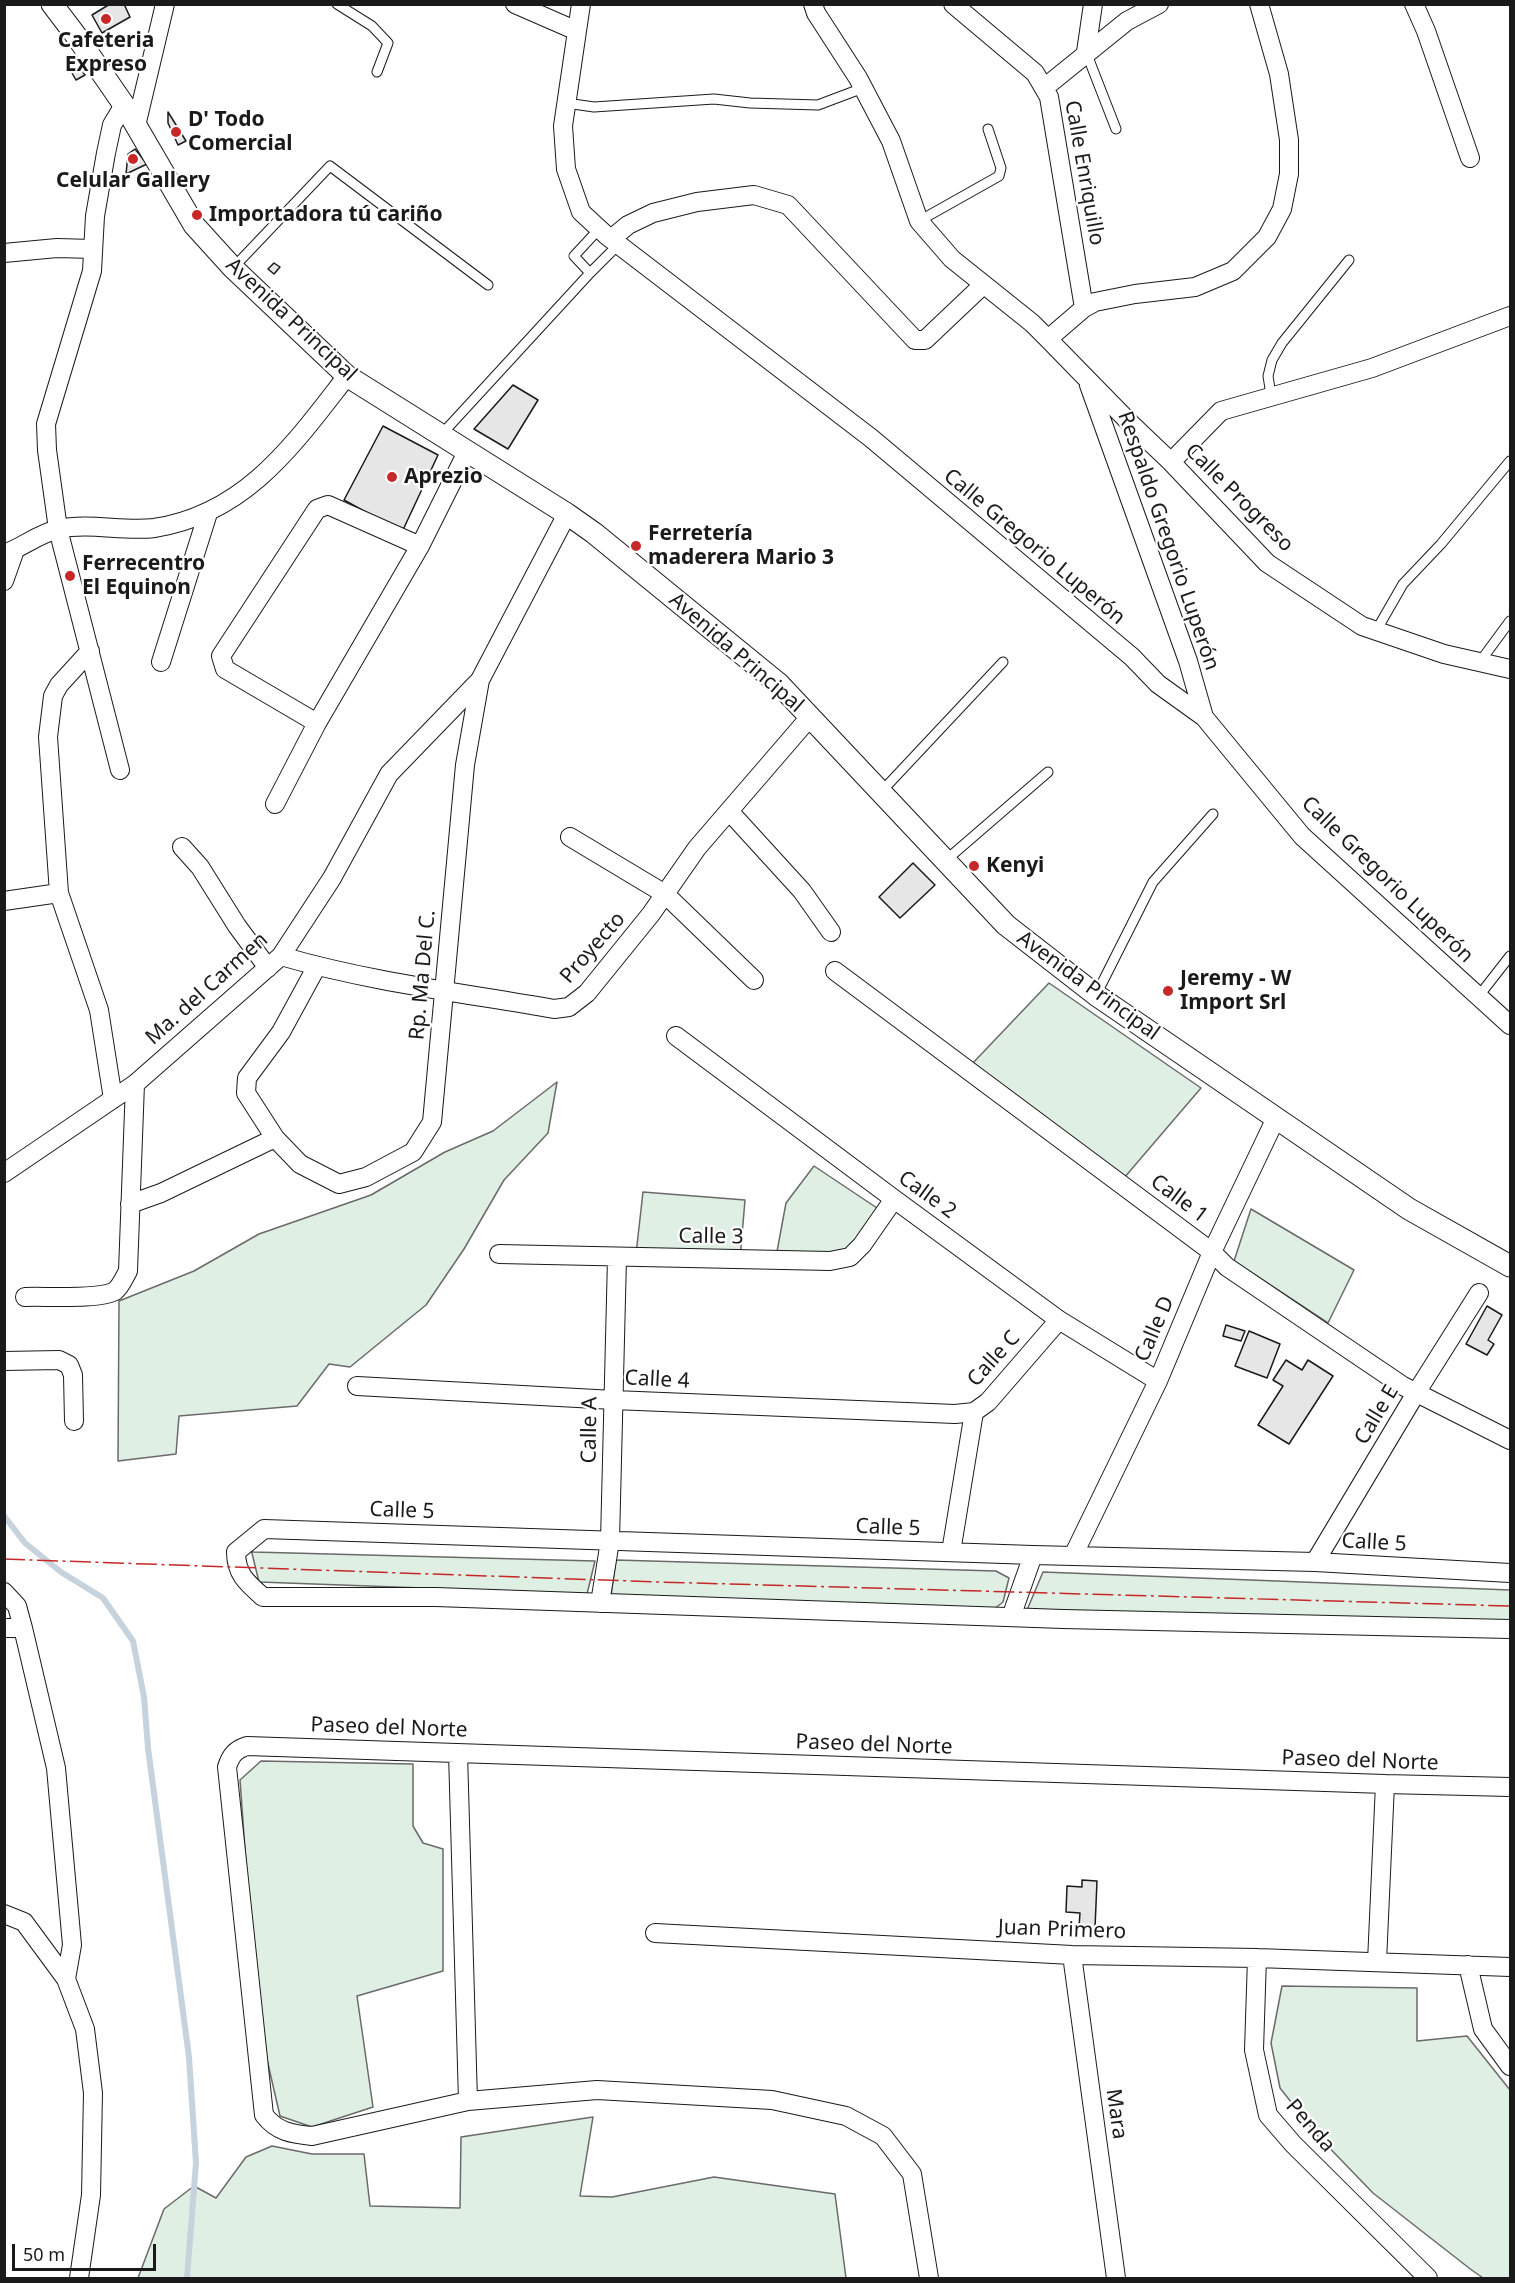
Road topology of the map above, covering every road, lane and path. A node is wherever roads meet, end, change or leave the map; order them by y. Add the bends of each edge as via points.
1 (52, 4) edge
2 (165, 4) edge
3 (337, 4) edge
4 (515, 4) edge
5 (581, 4) edge
6 (813, 4) edge
7 (953, 4) edge
8 (1093, 4) edge
9 (1159, 4) edge
10 (1259, 4) edge
11 (1414, 4) edge
12 (577, 31) junction
13 (1086, 52) junction
14 (377, 72) dead end
15 (863, 88) junction
16 (1044, 88) junction
17 (566, 102) junction
18 (124, 105) junction
19 (136, 126) junction
20 (988, 129) dead end
21 (1116, 129) dead end
22 (1470, 158) dead end
23 (919, 221) junction
24 (610, 237) junction
25 (93, 249) junction
26 (4, 253) edge
27 (1349, 260) dead end
28 (233, 268) junction
29 (590, 273) junction
30 (488, 285) dead end
31 (983, 285) junction
32 (1083, 308) junction
33 (1510, 316) edge
34 (1048, 339) junction
35 (347, 376) junction
36 (1087, 380) junction
37 (1271, 395) junction
38 (441, 435) junction
39 (467, 452) junction
40 (1510, 461) edge
41 (1171, 462) junction
42 (208, 513) junction
43 (567, 514) junction
44 (58, 529) junction
45 (420, 546) junction
46 (10, 552) edge
47 (4, 581) edge
48 (1510, 621) edge
49 (1376, 631) junction
50 (90, 651) junction
51 (162, 662) dead end
52 (1003, 662) dead end
53 (1479, 663) junction
54 (1510, 669) edge
55 (480, 680) junction
56 (810, 717) junction
57 (1204, 717) junction
58 (317, 723) junction
59 (120, 770) dead end
60 (1048, 772) dead end
61 (881, 792) junction
62 (275, 804) dead end
63 (729, 811) junction
64 (1213, 814) dead end
65 (570, 837) dead end
66 (182, 847) dead end
67 (945, 861) junction
68 (59, 893) junction
69 (665, 894) junction
70 (4, 901) edge
71 (831, 932) dead end
72 (1510, 956) edge
73 (274, 962) junction
74 (317, 966) junction
75 (835, 971) dead end
76 (754, 980) dead end
77 (444, 990) junction
78 (1096, 995) junction
79 (1478, 997) junction
80 (1510, 1025) edge
81 (676, 1036) dead end
82 (135, 1084) junction
83 (113, 1098) junction
84 (1276, 1118) junction
85 (275, 1138) junction
86 (4, 1173) edge
87 (894, 1199) junction
88 (130, 1204) junction
89 (1212, 1252) junction
90 (499, 1254) dead end
91 (617, 1258) junction
92 (1510, 1266) edge
93 (1479, 1293) dead end
94 (25, 1297) dead end
95 (1059, 1320) junction
96 (4, 1361) edge
97 (1158, 1381) junction
98 (357, 1386) dead end
99 (1416, 1393) junction
100 (614, 1400) junction
101 (974, 1412) junction
102 (955, 1414) joint
103 (74, 1422) dead end
104 (1510, 1440) edge
105 (610, 1541) junction
106 (951, 1552) junction
107 (1033, 1555) junction
108 (1072, 1556) junction
109 (1315, 1562) junction
110 (1510, 1573) edge
111 (4, 1592) edge
112 (600, 1603) junction
113 (1011, 1617) junction
114 (4, 1628) edge
115 (23, 1628) junction
116 (1510, 1629) edge
117 (458, 1753) junction
118 (1385, 1784) junction
119 (1510, 1787) edge
120 (4, 1914) edge
121 (655, 1933) dead end
122 (1072, 1955) junction
123 (1257, 1958) junction
124 (1377, 1962) junction
125 (1468, 1965) junction
126 (1510, 1967) edge
127 (66, 1979) junction
128 (1510, 2066) edge
129 (468, 2101) junction
130 (79, 2278) edge
131 (929, 2278) edge
132 (1116, 2278) edge
133 (1428, 2278) edge

1 - 18 street, Avenida Principal
2 - 19 street
3 - 14 lane via 388,43
4 - 12 street
5 - 12 street, Calle Gregorio Luperón
6 - 15 street, Calle Progreso
7 - 16 street, Calle Enriquillo via 1035,74
8 - 13 street
9 - 13 street via 1127,21
10 - 32 street via 1280,74 1289,140 1289,174 1282,209 1267,237 1233,271 1195,287 1135,294
11 - 22 street
12 - 17 street, Calle Gregorio Luperón
13 - 16 street
13 - 21 lane
15 - 17 lane via 818,105 714,99 594,107
15 - 23 street, Calle Progreso via 891,141
16 - 32 street, Calle Enriquillo via 1057,139
17 - 24 street, Calle Gregorio Luperón via 566,169 581,212
18 - 19 street, Avenida Principal
18 - 25 street via 112,125 95,216
19 - 28 street, Avenida Principal via 194,225
20 - 23 lane via 1001,168 999,176
23 - 31 street, Calle Progreso via 952,259
24 - 29 lane
24 - 29 lane via 574,256
24 - 31 street via 653,213 698,202 754,195 788,205 920,341
24 - 57 street, Calle Gregorio Luperón via 871,438 1132,657 1158,684
25 - 26 street
25 - 44 street via 92,271 46,424
27 - 37 lane via 1272,360 1268,376
28 - 30 lane via 330,166
28 - 35 street, Avenida Principal
29 - 38 lane
31 - 34 street, Calle Progreso
32 - 34 street
33 - 37 street via 1372,368
34 - 36 street, Calle Progreso
35 - 38 street, Avenida Principal
35 - 42 street via 269,471
36 - 41 street, Calle Progreso
36 - 57 street, Respaldo Gregorio Luperón via 1188,661
37 - 41 street via 1221,411
38 - 39 street, Avenida Principal
39 - 43 street, Avenida Principal
39 - 45 street
40 - 49 lane via 1403,584
41 - 49 street, Calle Progreso via 1267,563 1362,626
42 - 44 street via 152,528 93,525
42 - 51 street
43 - 55 street
43 - 56 street, Avenida Principal via 779,684
44 - 46 street
44 - 50 street
45 - 58 street
45 - 58 street via 328,505 318,508 221,656 225,669
46 - 47 street
48 - 53 lane
49 - 53 street, Calle Progreso
50 - 59 street
50 - 68 street via 59,685 50,708 48,737
52 - 61 lane
53 - 54 street, Calle Progreso
55 - 73 street, Ma. del Carmen via 389,774 332,878
55 - 77 street, Rp. Ma Del C. via 465,765
56 - 61 street, Avenida Principal
56 - 63 street, Proyecto
57 - 79 street, Calle Gregorio Luperón via 1302,836
58 - 62 street
60 - 67 lane
61 - 67 street, Avenida Principal
63 - 69 street, Proyecto
63 - 71 street via 802,891
64 - 78 lane via 1153,882
65 - 69 street
66 - 73 street via 200,867 237,926
67 - 78 street, Avenida Principal via 1006,925
68 - 70 street
68 - 83 street via 99,1010
69 - 76 street
69 - 77 street, Proyecto via 608,968 569,1006 554,1009
72 - 79 lane
73 - 74 street, Proyecto
73 - 82 street, Ma. del Carmen
74 - 77 street, Proyecto
74 - 85 street via 281,1032 247,1078 246,1093
75 - 89 street, Calle 1
77 - 85 street, Rp. Ma Del C. via 432,1122 412,1152 366,1178 339,1184 300,1164
78 - 84 street, Avenida Principal
79 - 80 street, Calle Gregorio Luperón
81 - 87 street, Calle 2
82 - 83 street, Ma. del Carmen
82 - 88 street
83 - 86 street, Ma. del Carmen
84 - 89 street, Calle D
84 - 92 street, Avenida Principal via 1409,1209
85 - 88 street
87 - 91 street, Calle 3 via 850,1257 830,1261
87 - 95 street, Calle 2
88 - 94 street via 128,1271 114,1292 98,1296
89 - 97 street, Calle D
89 - 99 street, Calle 1 via 1227,1267
90 - 91 street, Calle 3
91 - 100 street, Calle A
93 - 99 street, Calle E
95 - 97 street, Calle 2
95 - 101 street, Calle C via 988,1402
96 - 103 street via 59,1360 69,1365 73,1375
97 - 108 street, Calle D
98 - 100 street, Calle 4
99 - 104 street, Calle 1
99 - 109 street, Calle E
100 - 102 street, Calle 4
100 - 105 street, Calle A
101 - 102 street, Calle C
101 - 106 street
105 - 106 street, Calle 5
105 - 112 street, Calle A
105 - 112 street, Calle 5 via 264,1529 236,1552 242,1579 263,1597
106 - 107 street, Calle 5
107 - 108 street, Calle 5
107 - 113 street
108 - 109 street, Calle 5
109 - 110 street, Calle 5
111 - 115 street via 17,1606
112 - 113 street
113 - 116 street
114 - 115 street
115 - 127 street via 56,1768 72,1945
117 - 118 street, Paseo del Norte
117 - 129 street
117 - 129 street, Paseo del Norte via 247,1746 237,1749 227,1767 264,2115 272,2126 312,2136
118 - 119 street, Paseo del Norte
118 - 124 street
120 - 127 street via 24,1922
121 - 122 street, Juan Primero
122 - 123 street, Juan Primero
122 - 132 street, Mara
123 - 124 street, Juan Primero
123 - 133 street, Penda via 1254,2050 1268,2115
124 - 125 street, Juan Primero
125 - 126 street, Juan Primero
125 - 128 street via 1483,2029
127 - 130 street via 85,2029 93,2093 91,2196
129 - 131 street via 597,2090 772,2100 846,2116 883,2136 912,2174

